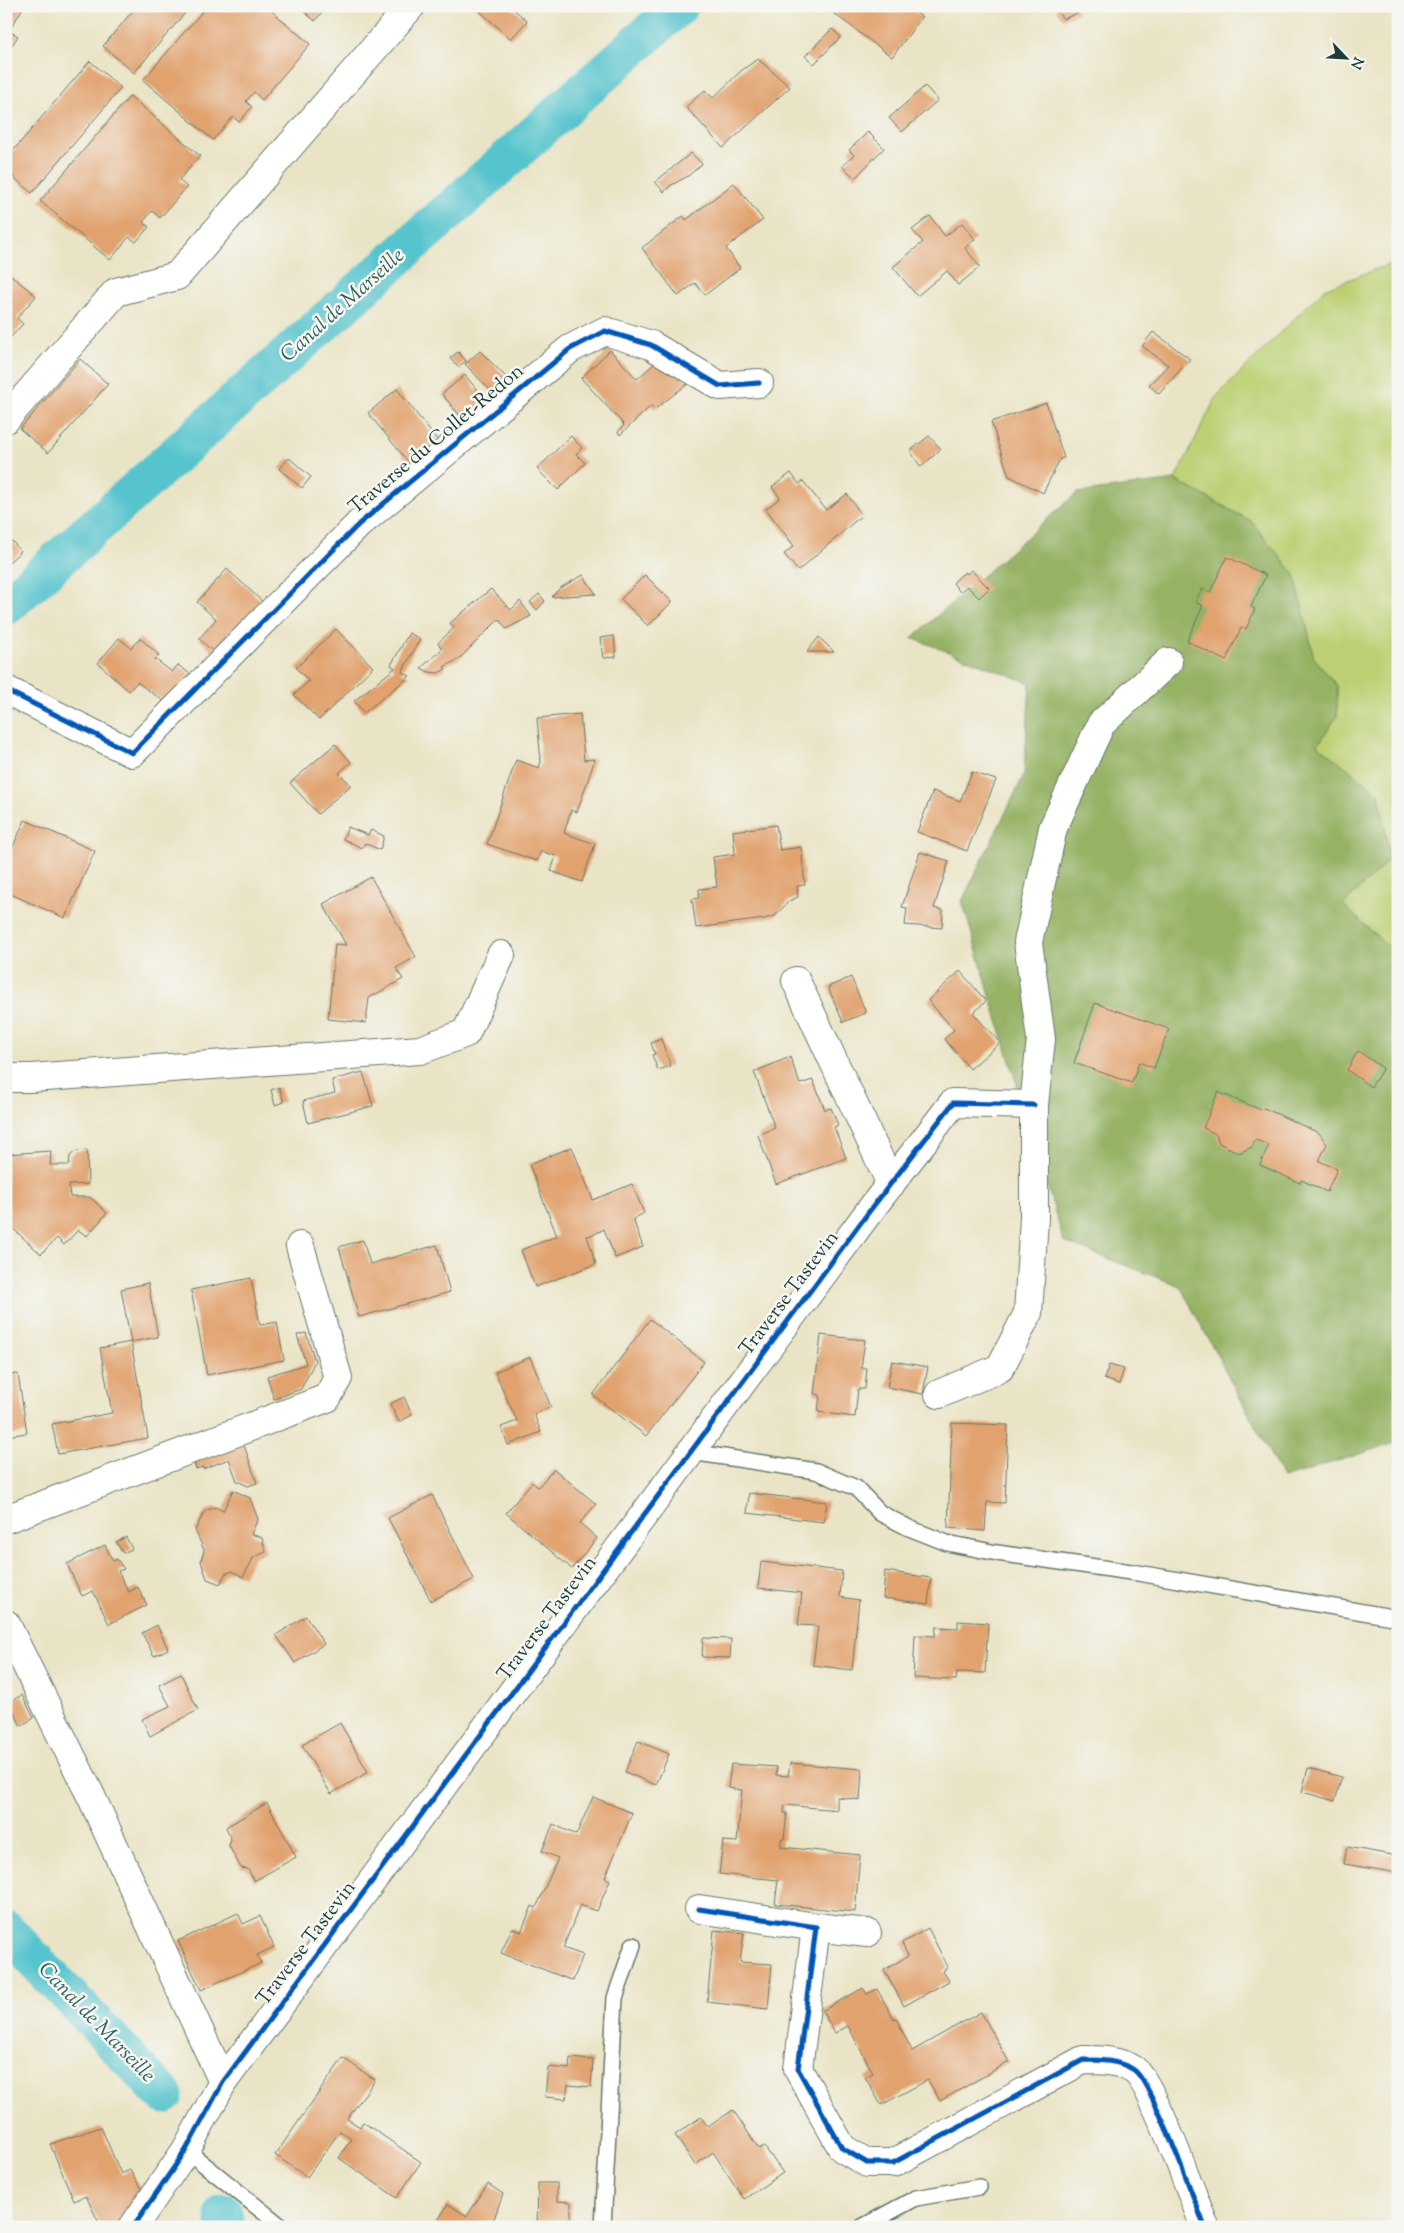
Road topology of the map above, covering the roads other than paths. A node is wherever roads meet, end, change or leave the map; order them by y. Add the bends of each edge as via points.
1 (411, 6) edge
2 (759, 383) dead end
3 (6, 419) edge
4 (1168, 662) dead end
5 (6, 690) edge
6 (500, 954) dead end
7 (796, 981) dead end
8 (6, 1078) edge
9 (1034, 1105) junction
10 (891, 1184) junction
11 (300, 1246) dead end
12 (938, 1394) dead end
13 (691, 1452) junction
14 (6, 1519) edge
15 (1398, 1618) edge
16 (6, 1624) edge
17 (699, 1909) dead end
18 (816, 1927) junction
19 (867, 1933) dead end
20 (633, 1945) dead end
21 (223, 2082) junction
22 (186, 2150) junction
23 (980, 2187) dead end
24 (133, 2227) edge
25 (282, 2227) edge
26 (603, 2227) edge
27 (862, 2227) edge
28 (1205, 2227) edge

1 - 3 street via 177,276 116,292
2 - 5 street, Traverse du Collet-Redon via 720,386 651,345 605,332 570,350 359,524 132,752
4 - 9 street via 1101,724 1053,828 1028,942 1041,1039
6 - 8 street via 466,1033 420,1050
7 - 10 street
9 - 10 street, Traverse Tastevin via 953,1103
9 - 12 street via 1034,1218 1028,1314 1000,1368
10 - 13 street, Traverse Tastevin
11 - 14 street via 338,1378 327,1398
13 - 15 lane via 816,1471 856,1488 880,1513 947,1543
13 - 21 street, Traverse Tastevin
16 - 21 street via 91,1796
17 - 18 street
18 - 19 street
18 - 28 street via 798,2069 842,2148 867,2163 893,2162 1083,2060 1107,2060 1135,2070 1150,2090
20 - 26 lane via 616,1998
21 - 22 street, Traverse Tastevin
22 - 24 street, Traverse Tastevin
22 - 25 lane
23 - 27 lane via 916,2198

